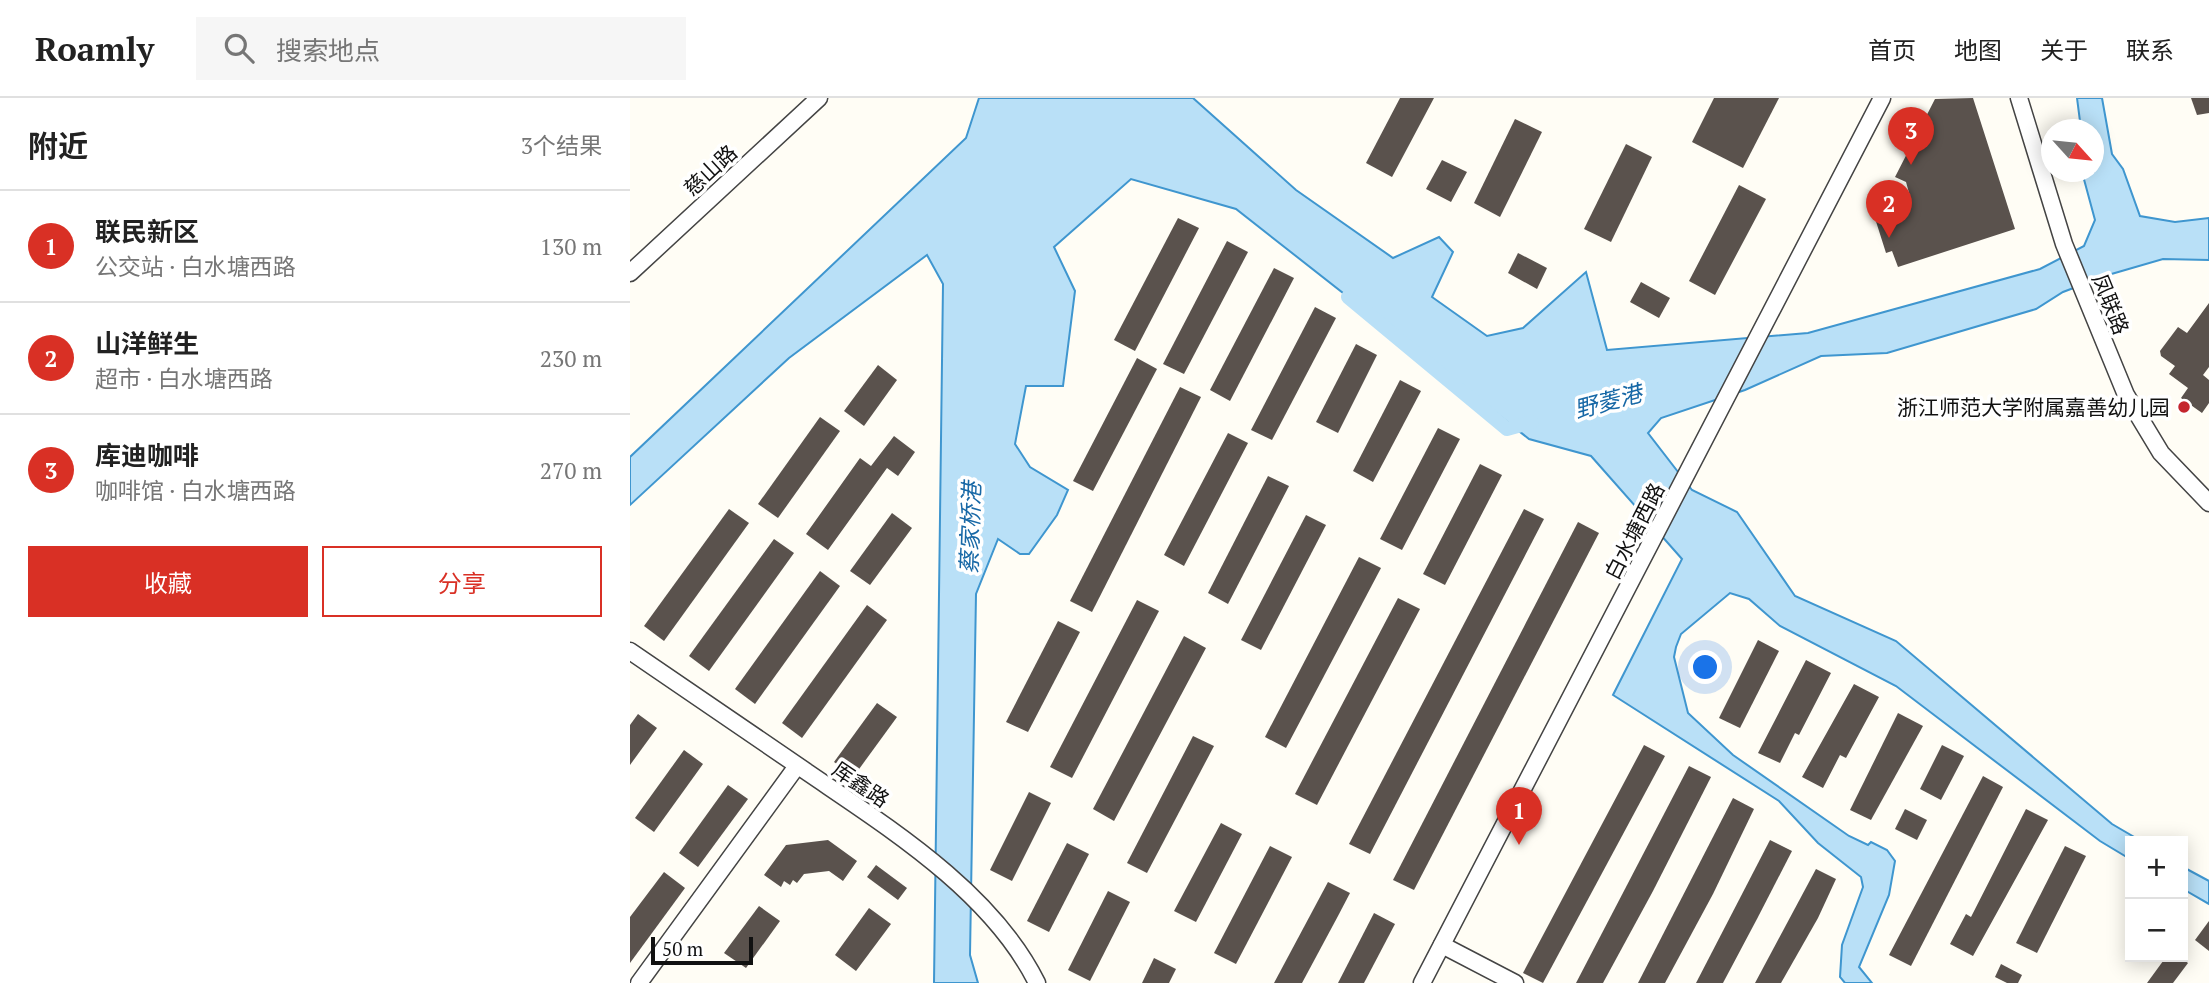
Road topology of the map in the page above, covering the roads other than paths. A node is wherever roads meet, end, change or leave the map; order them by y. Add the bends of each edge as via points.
1 (819, 98) edge
2 (1882, 98) edge
3 (2019, 98) edge
4 (630, 273) edge
5 (2209, 503) edge
6 (630, 651) edge
7 (797, 766) junction
8 (1442, 945) junction
9 (639, 983) edge
10 (1037, 983) edge
11 (1422, 983) edge
12 (1515, 983) edge

1 - 4 street, 慈山路
2 - 8 street, 白水塘西路
3 - 5 street, 凤联路 via 2064,244 2126,395 2161,453
6 - 7 street, 厍鑫路
7 - 9 street
7 - 10 street, 厍鑫路 via 920,852 1021,951
8 - 11 street, 白水塘西路
8 - 12 street

